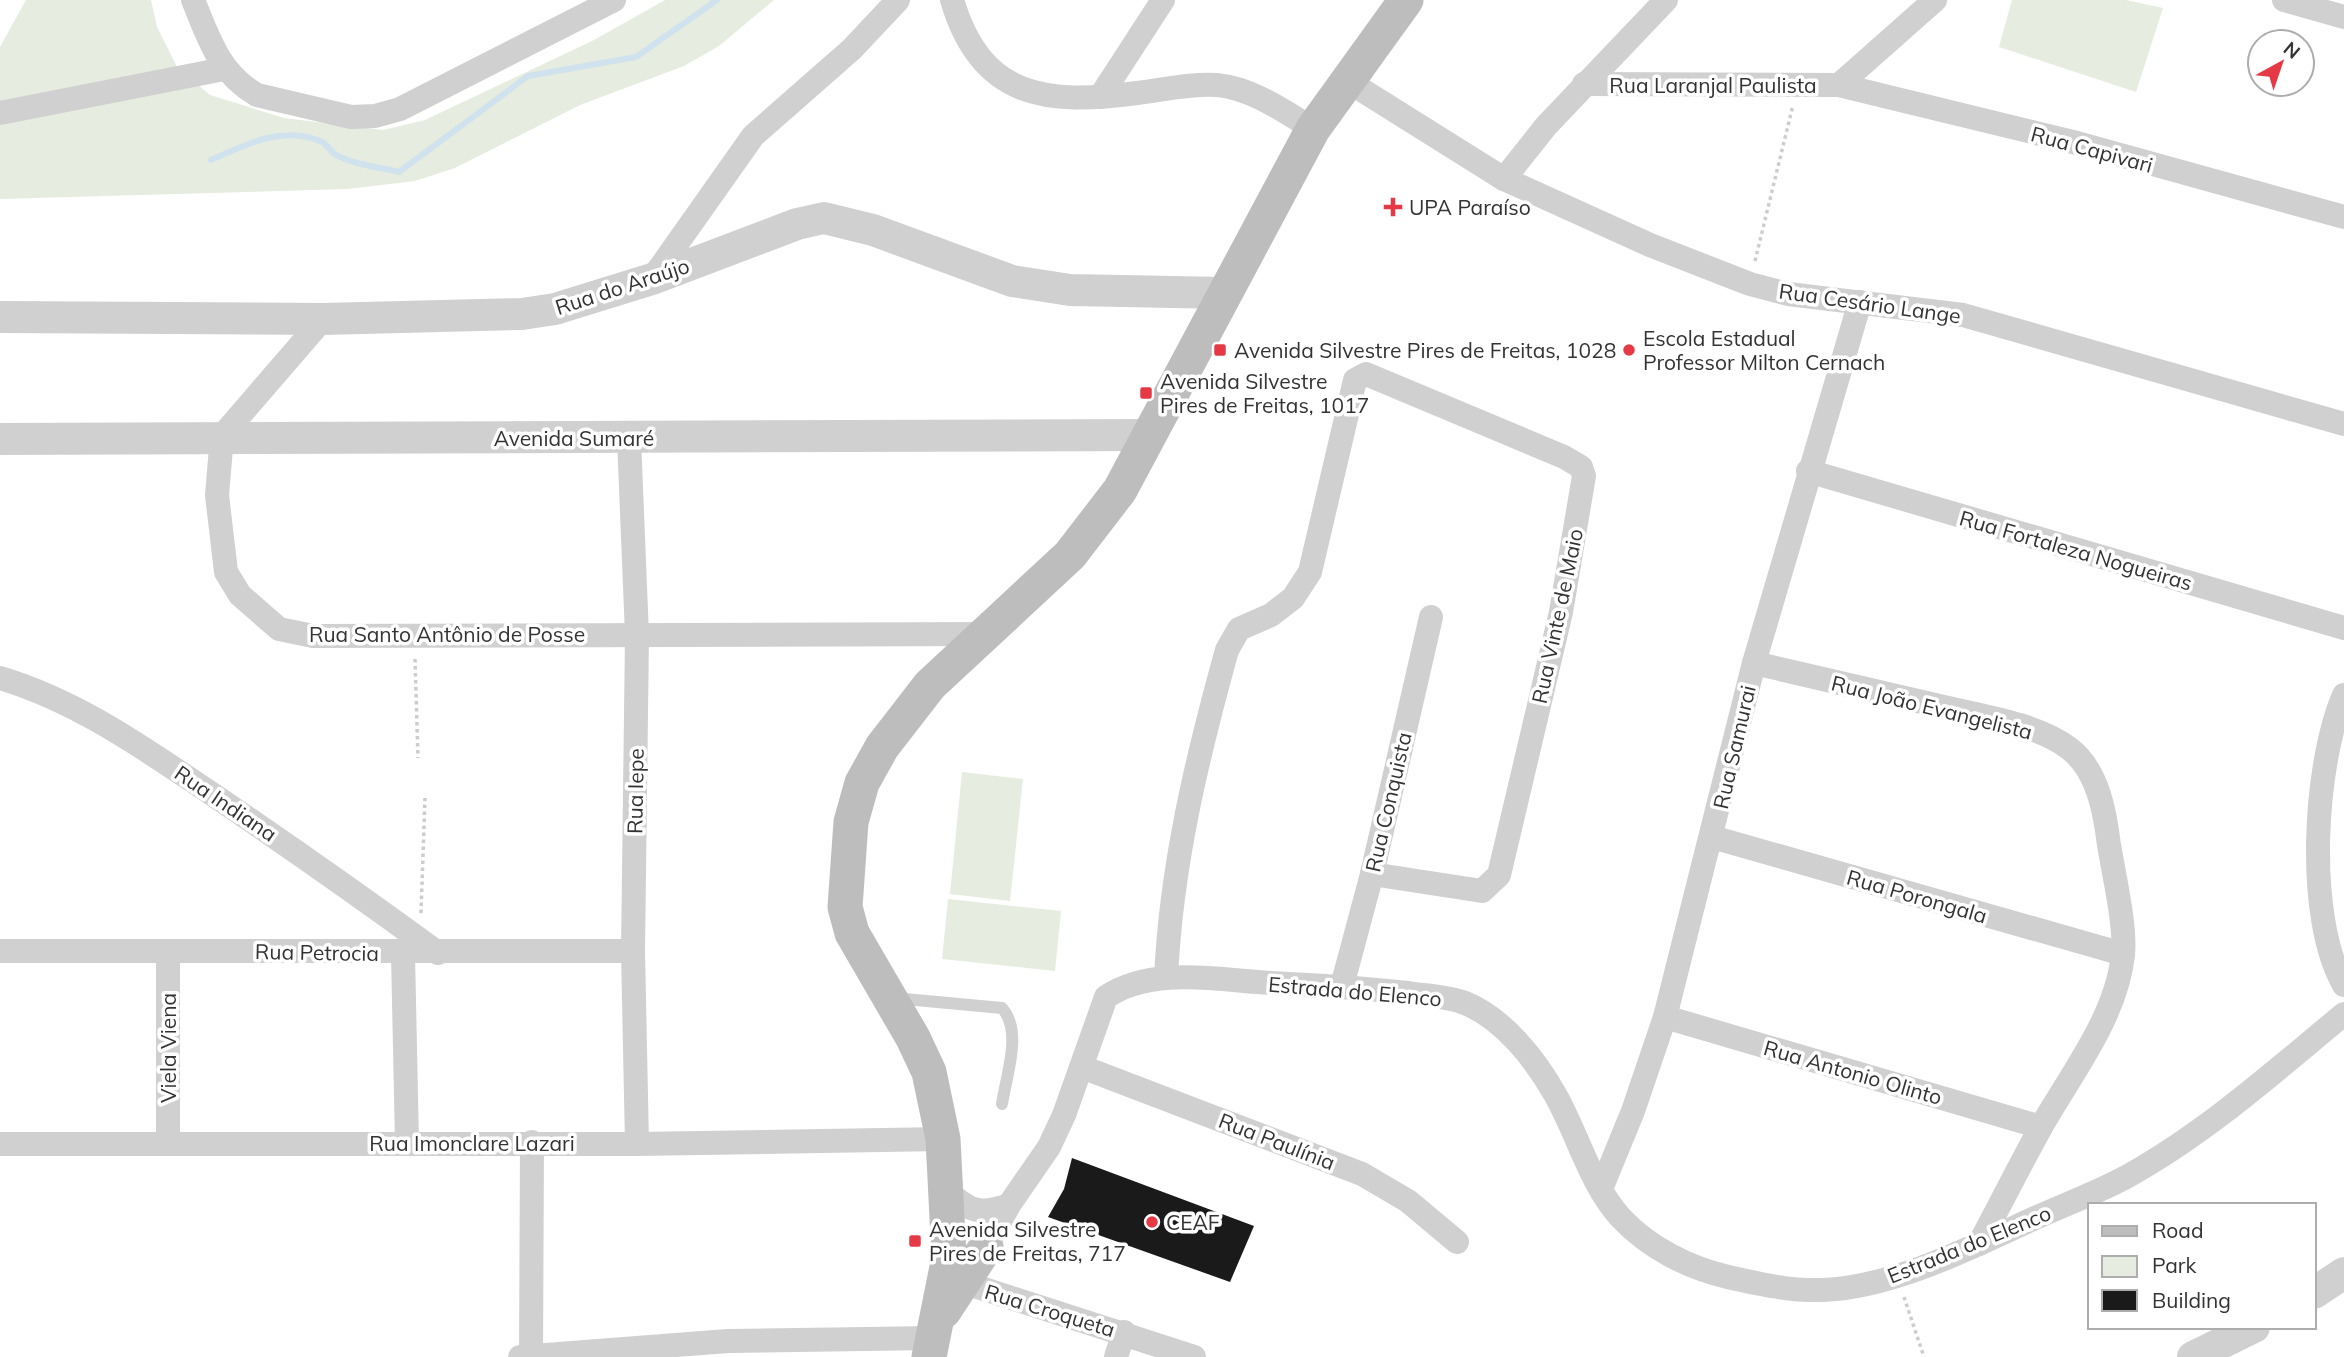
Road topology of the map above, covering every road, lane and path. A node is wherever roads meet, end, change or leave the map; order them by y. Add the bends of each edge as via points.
1 (193, 0) edge
2 (898, 0) edge
3 (952, 0) edge
4 (1163, 0) edge
5 (1406, 0) edge
6 (1666, 0) edge
7 (1935, 0) edge
8 (2284, 0) edge
9 (609, 1) edge
10 (2344, 17) edge
11 (224, 69) junction
12 (1346, 80) junction
13 (1584, 84) junction
14 (1839, 85) junction
15 (1798, 86) junction
16 (1100, 97) junction
17 (0, 113) edge
18 (1313, 129) junction
19 (1504, 179) junction
20 (2344, 217) edge
21 (652, 279) junction
22 (1750, 284) junction
23 (1226, 293) junction
24 (1860, 302) junction
25 (0, 317) edge
26 (323, 319) junction
27 (2344, 424) edge
28 (1149, 435) junction
29 (222, 436) junction
30 (0, 439) edge
31 (629, 439) junction
32 (1808, 471) junction
33 (1432, 617) dead end
34 (2344, 628) edge
35 (986, 634) junction
36 (637, 635) junction
37 (414, 636) junction
38 (1754, 663) junction
39 (0, 678) edge
40 (2344, 695) edge
41 (418, 758) dead end
42 (425, 798) dead end
43 (1712, 837) junction
44 (1372, 874) junction
45 (421, 949) junction
46 (0, 951) edge
47 (633, 951) junction
48 (167, 952) junction
49 (2123, 954) junction
50 (1166, 978) junction
51 (2344, 985) edge
52 (1342, 986) junction
53 (890, 998) junction
54 (2344, 1014) edge
55 (1665, 1017) junction
56 (1082, 1067) junction
57 (1002, 1104) dead end
58 (2041, 1127) junction
59 (943, 1139) junction
60 (532, 1142) junction
61 (407, 1143) junction
62 (0, 1144) edge
63 (168, 1144) junction
64 (637, 1144) junction
65 (1601, 1189) junction
66 (948, 1192) junction
67 (1009, 1205) junction
68 (1457, 1242) dead end
69 (1979, 1244) junction
70 (986, 1247) joint
71 (953, 1270) junction
72 (2344, 1272) edge
73 (1897, 1275) junction
74 (2316, 1292) edge
75 (2250, 1329) edge
76 (1124, 1332) junction
77 (933, 1338) edge
78 (728, 1349) edge
79 (528, 1357) edge
80 (1116, 1357) edge
81 (1194, 1357) edge
82 (1924, 1357) edge
83 (2193, 1357) edge

1 - 11 street
2 - 21 street via 852,49 753,136
3 - 16 street via 962,34 982,61 1005,80 1039,95 1078,100
4 - 16 street
5 - 12 main road
6 - 13 street
7 - 14 street, Rua Laranjal Paulista
8 - 10 street
9 - 11 street via 400,109 375,116 351,117 257,95
11 - 17 street
12 - 18 main road
12 - 19 street, Rua Cesário Lange
13 - 15 street, Rua Laranjal Paulista
13 - 19 street
14 - 15 street, Rua Laranjal Paulista
14 - 20 street, Rua Capivari
15 - 22 path
16 - 18 street via 1218,85 1238,89
18 - 23 main road
19 - 22 street, Rua Cesário Lange
21 - 23 street, Rua do Araújo via 824,218 873,230 1012,281 1070,290
21 - 26 street, Rua do Araújo via 555,309 523,314
22 - 24 street, Rua Cesário Lange via 1788,294
23 - 28 main road
24 - 27 street, Rua Cesário Lange via 1963,314
24 - 32 street, Rua Samurai
25 - 26 street, Rua do Araújo
26 - 29 street
28 - 31 street, Avenida Sumaré
28 - 35 main road via 1099,521 1070,555
29 - 30 street, Avenida Sumaré
29 - 31 street, Avenida Sumaré
29 - 37 street, Rua Santo Antônio de Posse via 217,495 220,537 226,572 240,596 279,629 313,636
31 - 36 street, Rua Iepe
32 - 34 street, Rua Fortaleza Nogueiras
32 - 38 street, Rua Samurai
33 - 44 street, Rua Conquista
35 - 36 street, Rua Santo Antônio de Posse
35 - 53 main road via 930,685 882,747 862,783 851,822 845,907 852,933
36 - 37 street, Rua Santo Antônio de Posse
36 - 47 street, Rua Iepe
37 - 41 path
38 - 43 street, Rua Samurai
38 - 49 street, Rua João Evangelista via 1989,718 2047,736 2069,749 2094,780 2107,825
39 - 45 street, Rua Indiana via 67,703 114,729 310,860
40 - 51 street via 2324,767 2318,853 2326,935
42 - 45 path
43 - 49 street, Rua Porongala
43 - 55 street, Rua Samurai
44 - 50 street, Rua Vinte de Maio via 1482,891 1499,875 1561,612 1584,476 1581,467 1564,457 1366,374 1354,380 1310,572 1293,598 1271,615 1239,629 1227,650 1184,823 1168,920
44 - 52 street, Rua Conquista
45 - 47 street, Rua Petrocia
45 - 48 street, Rua Petrocia
45 - 61 street
46 - 48 street, Rua Petrocia
47 - 64 street, Rua Iepe
48 - 63 street, Viela Viena
49 - 58 street, Rua João Evangelista via 2105,1014
50 - 52 street, Estrada do Elenco
50 - 56 street, Estrada do Elenco via 1133,984 1106,997
52 - 65 street, Estrada do Elenco via 1448,998 1491,1018 1536,1065 1556,1095
53 - 57 lane via 1002,1008 1013,1030
53 - 59 main road via 929,1072
54 - 69 street, Estrada do Elenco via 2230,1108 2128,1176
55 - 58 street, Rua Antonio Olinto
55 - 65 street, Rua Samurai
56 - 67 street, Estrada do Elenco via 1049,1147
56 - 68 street, Rua Paulínia via 1362,1174 1408,1202
58 - 69 street, Rua João Evangelista
59 - 64 street, Rua Imonclare Lazari
59 - 66 main road
60 - 61 street, Rua Imonclare Lazari
60 - 64 street, Rua Imonclare Lazari
60 - 79 street
61 - 63 street, Rua Imonclare Lazari
62 - 63 street, Rua Imonclare Lazari
65 - 73 street, Estrada do Elenco via 1621,1218 1662,1251 1708,1272 1767,1286 1824,1290
66 - 67 street via 978,1211
66 - 71 main road
67 - 70 street, Estrada do Elenco
69 - 73 street, Estrada do Elenco
70 - 71 main road
71 - 76 street, Rua Croqueta
71 - 77 main road
72 - 74 street
73 - 82 path
75 - 83 street
76 - 80 street
76 - 81 street, Rua Croqueta
77 - 78 street
78 - 79 street

